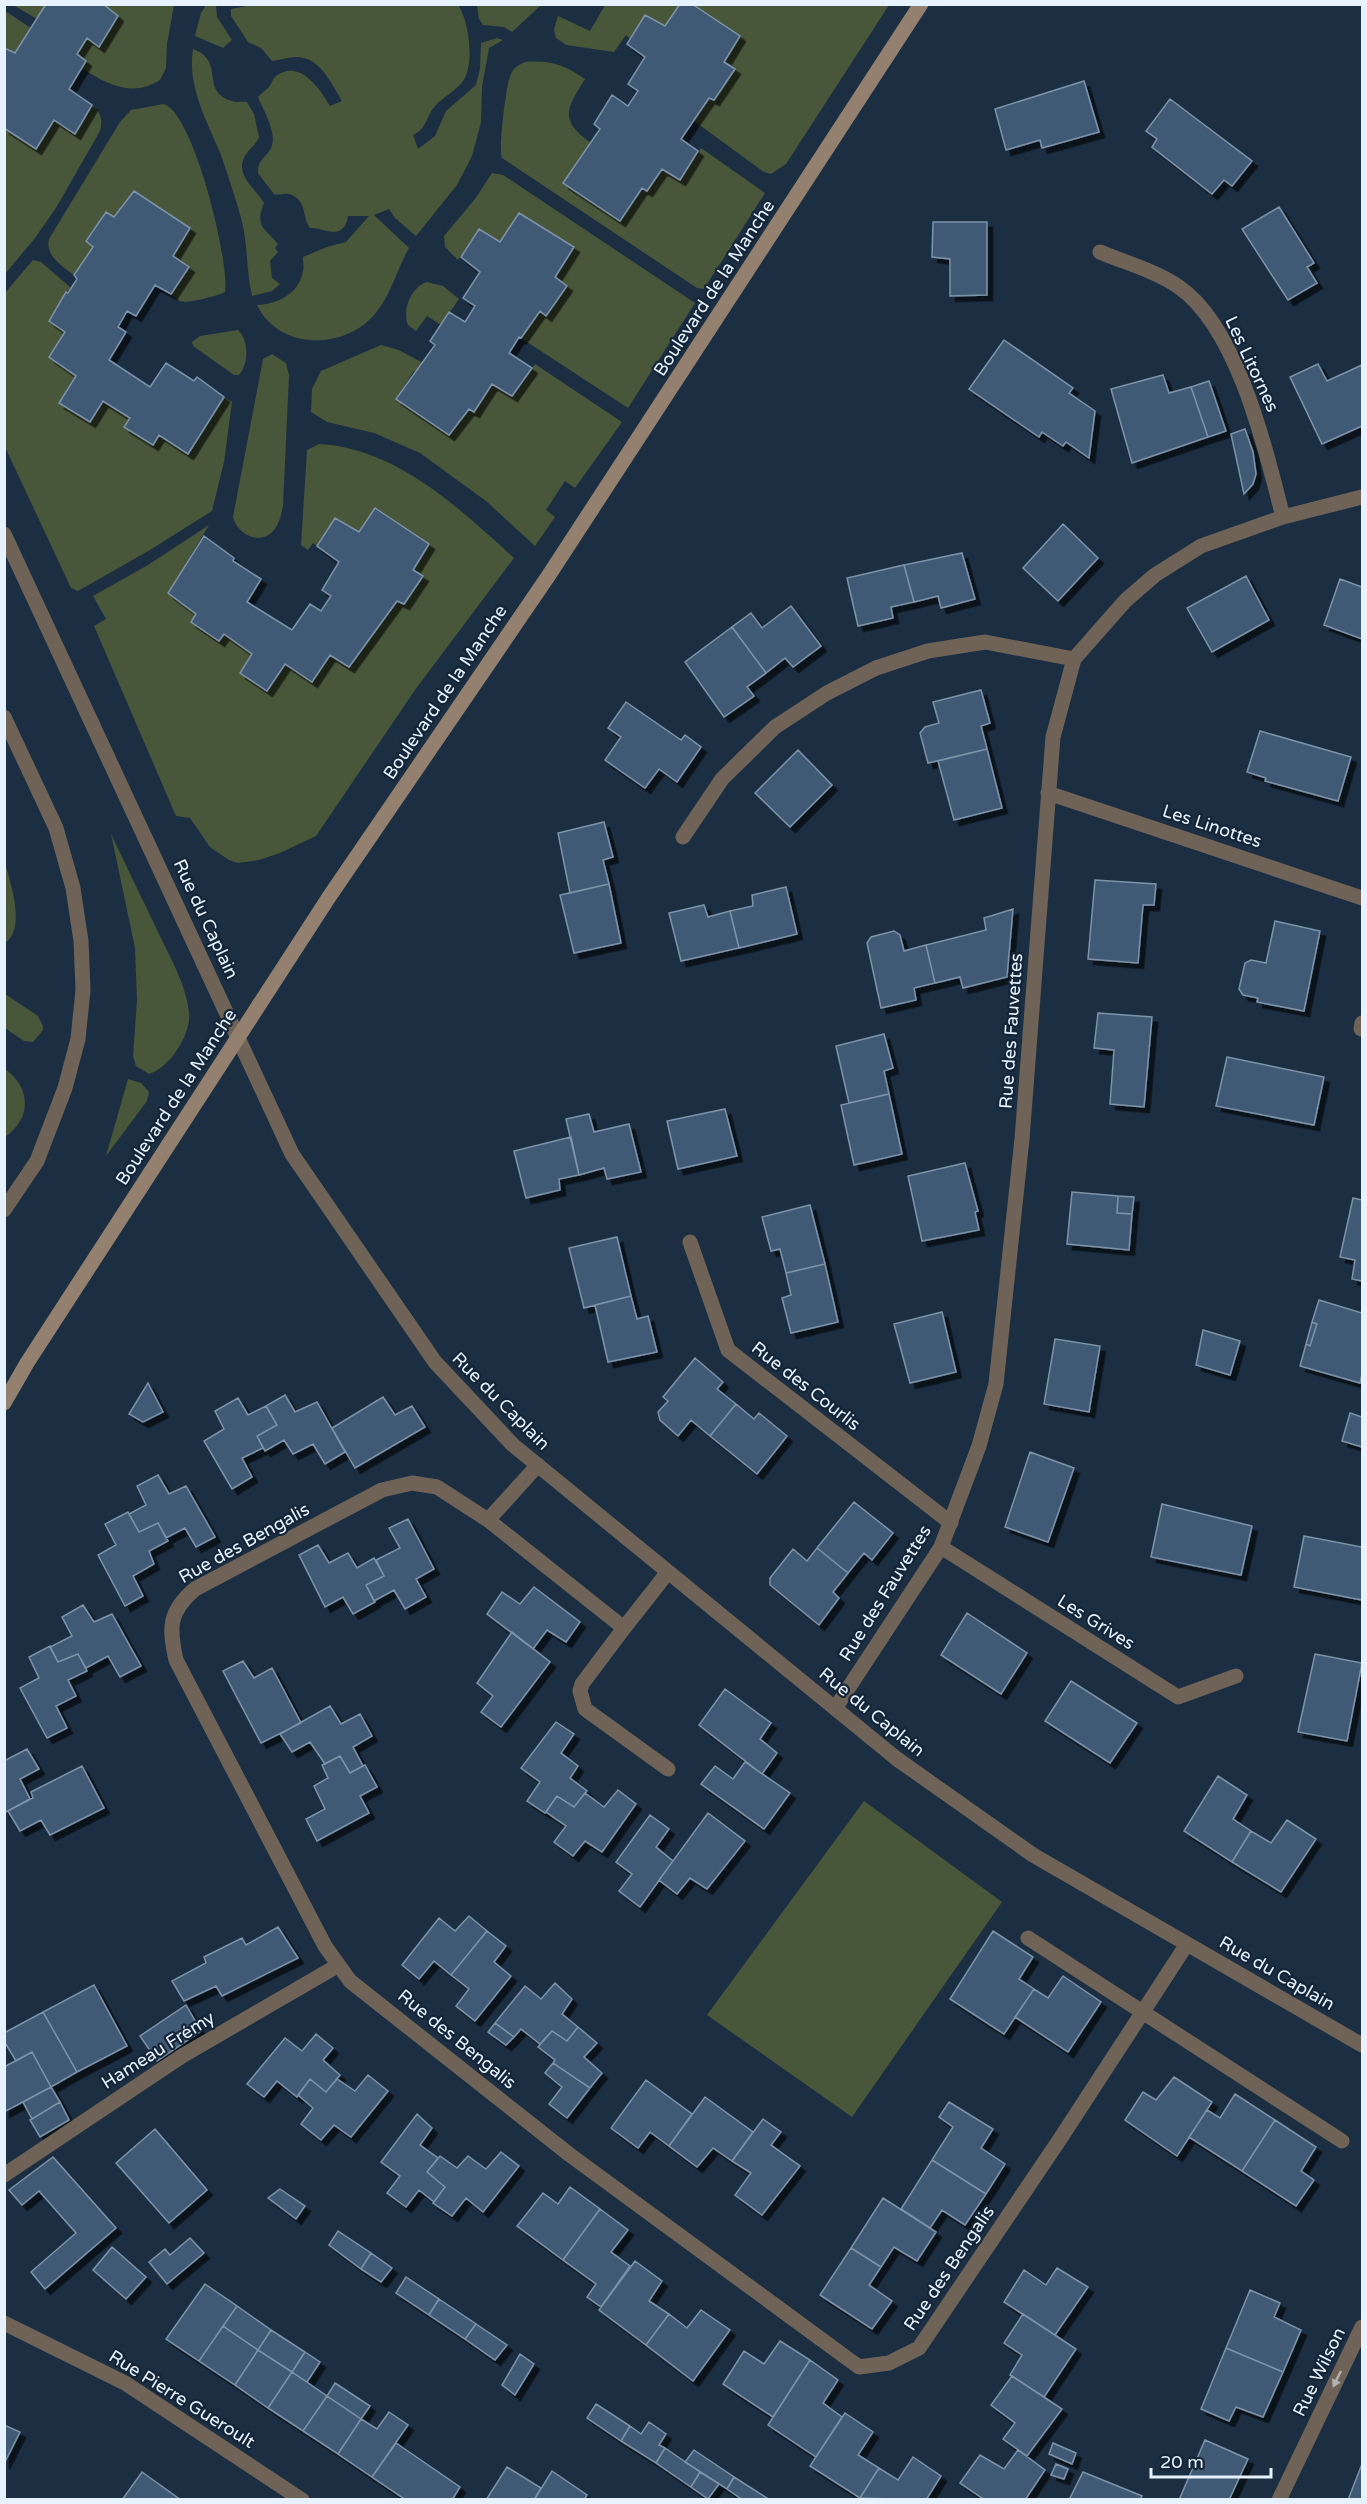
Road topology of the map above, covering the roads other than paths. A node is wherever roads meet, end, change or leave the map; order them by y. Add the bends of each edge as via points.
1 (921, 4) edge
2 (1100, 252) dead end
3 (1362, 497) edge
4 (1283, 517) junction
5 (4, 534) edge
6 (1074, 659) junction
7 (4, 717) edge
8 (1048, 793) junction
9 (683, 837) dead end
10 (1362, 898) edge
11 (239, 1036) junction
12 (4, 1210) edge
13 (690, 1242) dead end
14 (4, 1403) edge
15 (538, 1465) junction
16 (488, 1520) junction
17 (951, 1523) junction
18 (941, 1547) junction
19 (668, 1572) junction
20 (624, 1629) junction
21 (1236, 1676) dead end
22 (836, 1707) junction
23 (668, 1769) dead end
24 (1028, 1938) dead end
25 (1187, 1944) junction
26 (338, 1966) junction
27 (1142, 2010) junction
28 (1362, 2045) edge
29 (1342, 2141) dead end
30 (4, 2175) edge
31 (4, 2323) edge
32 (1362, 2327) edge
33 (302, 2499) edge
34 (1279, 2499) edge

1 - 11 main road, Boulevard de la Manche via 574,536
2 - 4 street, Les Litornes via 1178,286 1198,303 1219,333 1262,433
3 - 4 street, Rue des Fauvettes
4 - 6 street, Rue des Fauvettes via 1201,546 1155,575 1125,600
5 - 11 street, Rue du Caplain
6 - 8 street, Rue des Fauvettes via 1053,737
6 - 9 street via 985,642 928,651 876,668 827,693 775,727 722,779
7 - 12 street via 56,828 81,941 82,990 78,1040 65,1088 37,1161
8 - 10 street, Les Linottes
8 - 17 street, Rue des Fauvettes via 1022,1139 996,1384
11 - 14 main road, Boulevard de la Manche
11 - 15 street, Rue du Caplain via 292,1154 435,1362 513,1445
13 - 17 street, Rue des Courlis via 728,1350
15 - 16 street
15 - 19 street, Rue du Caplain
16 - 20 street, Rue des Bengalis
16 - 26 street, Rue des Bengalis via 437,1488 412,1484 382,1490 195,1589 181,1601 174,1615 170,1634 176,1660
17 - 18 street, Rue des Fauvettes
18 - 21 street, Les Grives via 1178,1697
18 - 22 street, Rue des Fauvettes
19 - 20 street
19 - 22 street, Rue du Caplain
20 - 23 street via 582,1684 585,1709
22 - 25 street, Rue du Caplain via 897,1759 1033,1855
24 - 27 street
25 - 27 street, Rue des Bengalis
25 - 28 street, Rue du Caplain
26 - 27 street, Rue des Bengalis via 350,1981 570,2155 859,2367 889,2363 919,2348
26 - 30 street, Hameau Frémy via 182,2056
27 - 29 street
31 - 33 street, Rue Pierre Gueroult via 125,2383
32 -> 34 street, Rue Wilson

